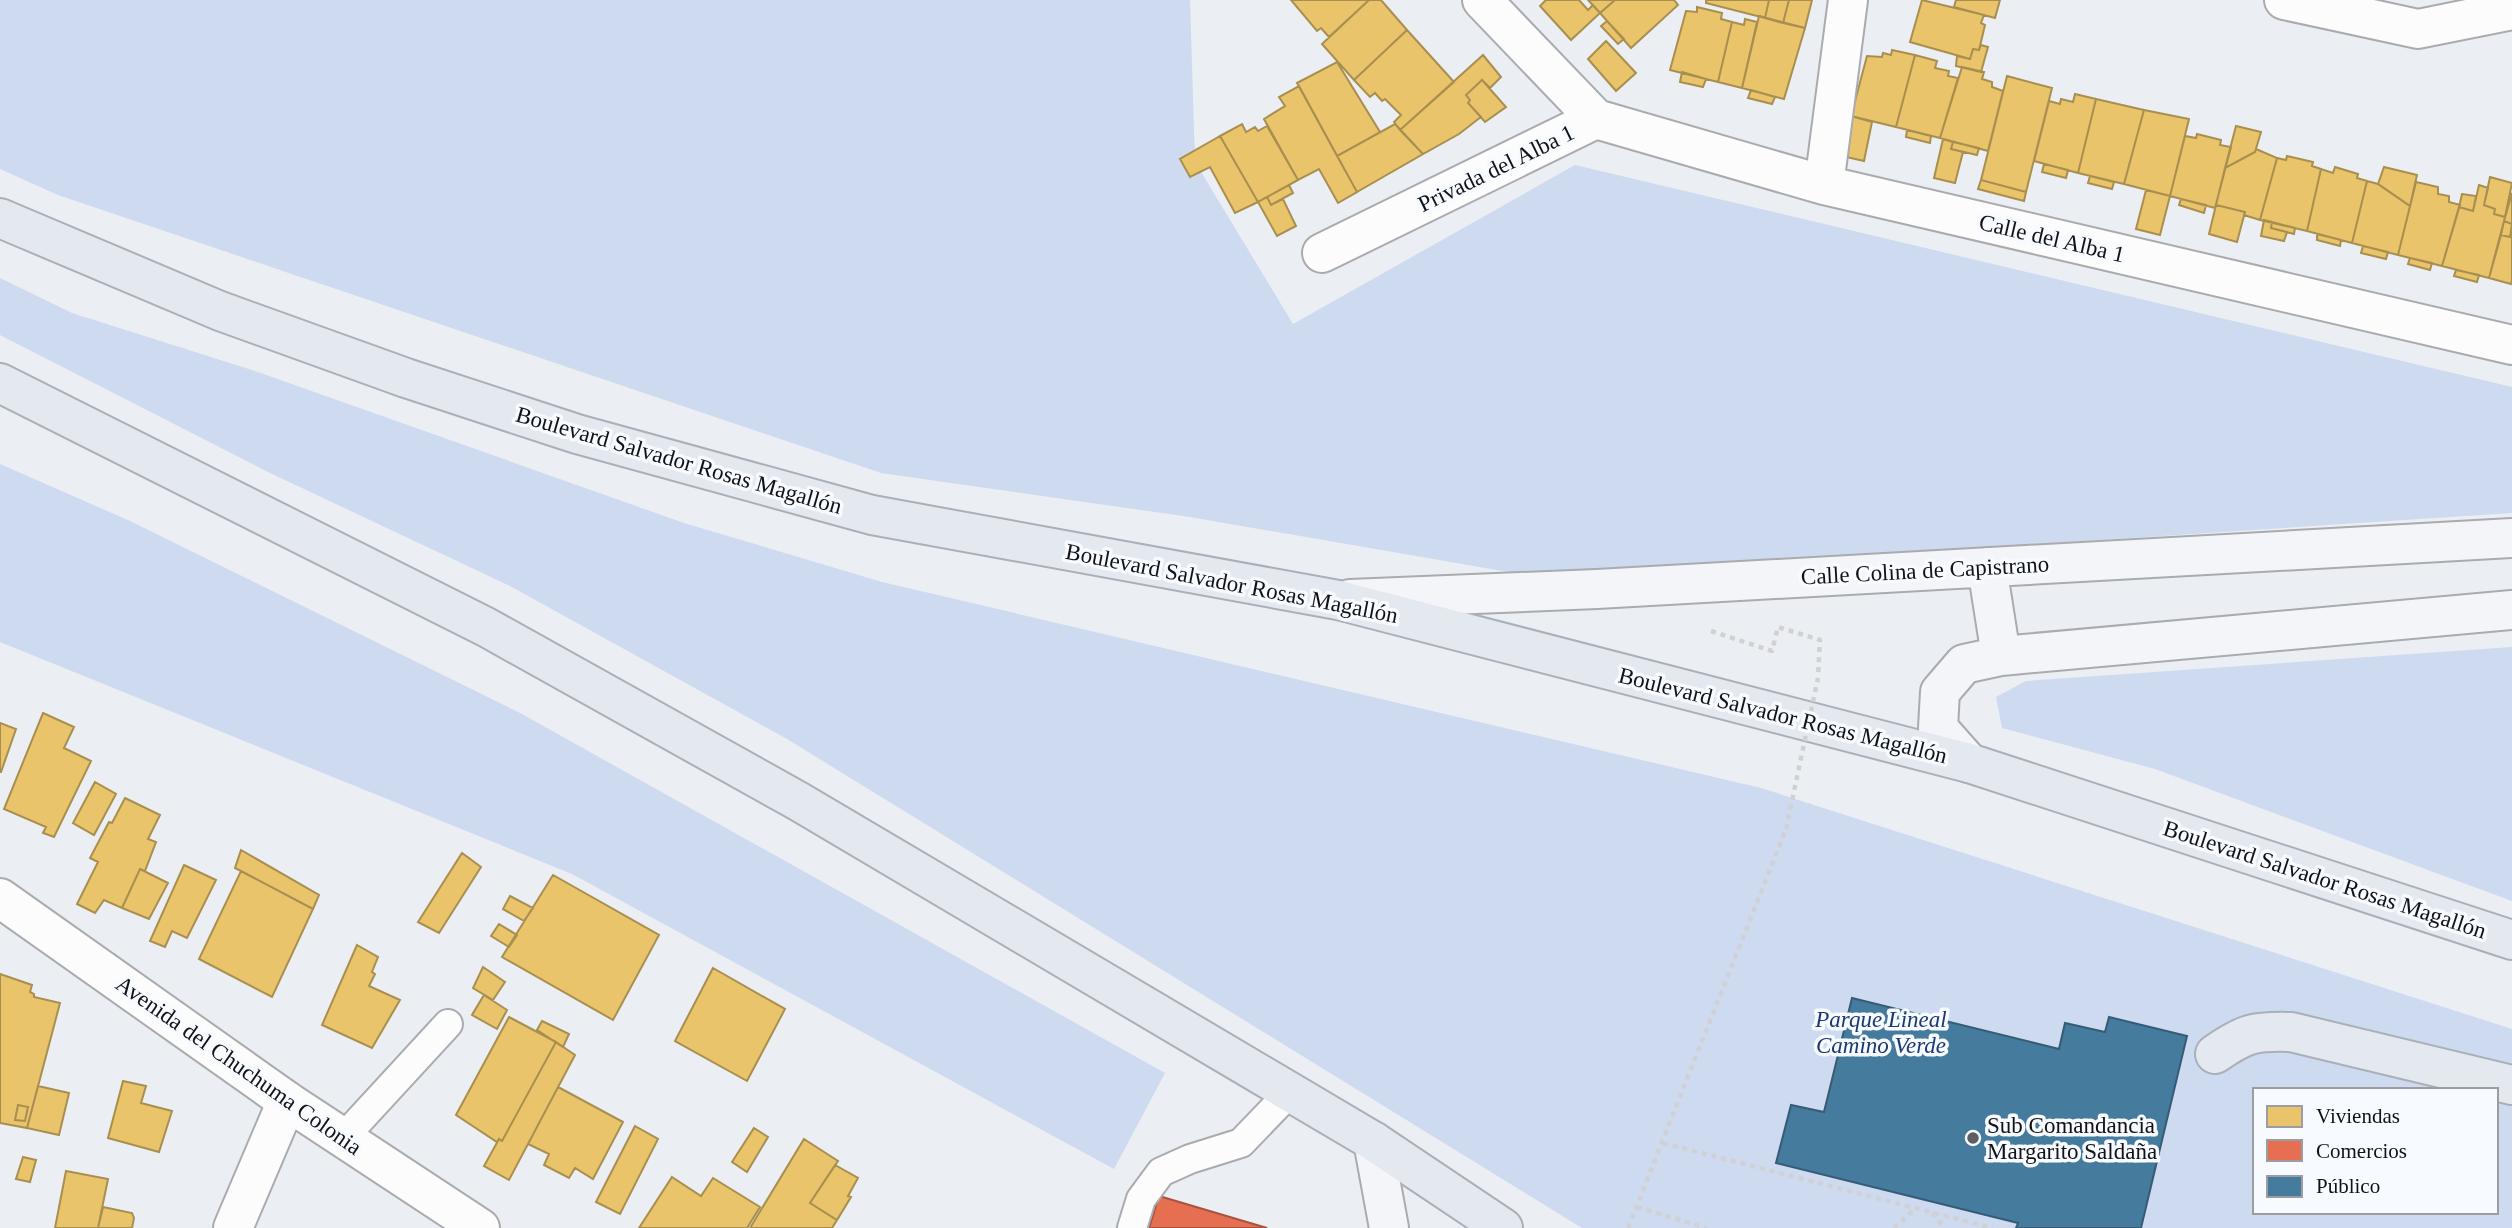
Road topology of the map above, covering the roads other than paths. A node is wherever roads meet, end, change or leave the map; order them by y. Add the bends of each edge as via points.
1 (1482, 0) edge
2 (1848, 0) edge
3 (2284, 0) edge
4 (2512, 10) edge
5 (1596, 120) junction
6 (1824, 185) junction
7 (0, 218) edge
8 (1322, 253) dead end
9 (2512, 345) edge
10 (0, 383) edge
11 (2512, 538) edge
12 (1987, 566) junction
13 (1338, 600) junction
14 (2512, 610) edge
15 (2001, 656) junction
16 (1969, 763) junction
17 (0, 898) edge
18 (2512, 940) edge
19 (448, 1024) dead end
20 (2215, 1054) dead end
21 (2512, 1085) edge
22 (1290, 1092) junction
23 (287, 1101) junction
24 (343, 1138) junction
25 (1373, 1141) junction
26 (233, 1228) edge
27 (480, 1228) edge
28 (1132, 1228) edge
29 (1390, 1228) edge
30 (1503, 1228) edge

1 - 5 street, Privada del Alba 1
2 - 6 street
3 - 4 street via 2418,29
5 - 6 street, Calle del Alba 1
5 - 8 street, Privada del Alba 1
6 - 9 street, Calle del Alba 1
7 - 13 highway, Boulevard Salvador Rosas Magallón via 220,311 590,437 872,515
10 - 22 highway via 486,627 798,800
11 - 12 main road, Calle Colina de Capistrano
12 - 13 main road, Calle Colina de Capistrano
12 - 15 main road
13 - 16 highway, Boulevard Salvador Rosas Magallón
14 - 15 main road
15 - 16 main road via 1964,664 1940,692 1938,728
16 - 18 highway, Boulevard Salvador Rosas Magallón
17 - 23 street, Avenida del Chuchuma Colonia
19 - 24 lane
20 - 21 highway via 2259,1031 2291,1032
22 - 25 highway
22 - 28 lane via 1241,1143 1161,1172 1141,1199
23 - 24 street, Avenida del Chuchuma Colonia
23 - 26 street
24 - 27 street, Avenida del Chuchuma Colonia
25 - 29 main road
25 - 30 highway

